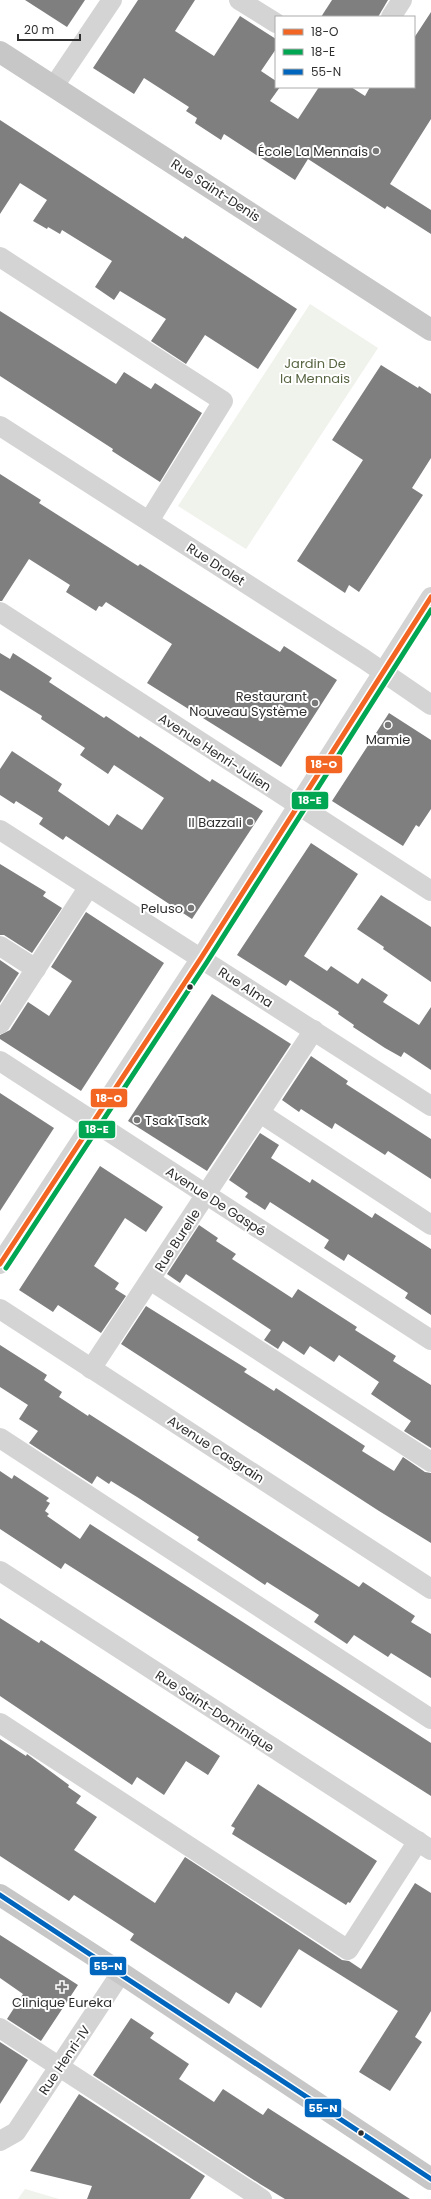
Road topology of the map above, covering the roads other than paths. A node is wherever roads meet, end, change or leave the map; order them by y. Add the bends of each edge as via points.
1 (112, 0) edge
2 (239, 0) edge
3 (402, 0) edge
4 (392, 16) edge
5 (275, 22) edge
6 (0, 52) edge
7 (54, 86) junction
8 (0, 257) edge
9 (431, 330) edge
10 (0, 426) edge
11 (149, 521) junction
12 (431, 597) edge
13 (0, 612) edge
14 (383, 673) junction
15 (431, 705) edge
16 (299, 806) junction
17 (0, 830) edge
18 (88, 888) junction
19 (431, 891) edge
20 (0, 946) edge
21 (201, 958) junction
22 (36, 969) junction
23 (0, 1024) edge
24 (314, 1030) junction
25 (0, 1061) edge
26 (431, 1106) edge
27 (260, 1113) junction
28 (94, 1122) junction
29 (206, 1195) junction
30 (431, 1225) edge
31 (0, 1264) edge
32 (150, 1280) junction
33 (0, 1309) edge
34 (431, 1340) edge
35 (91, 1369) junction
36 (0, 1438) edge
37 (431, 1462) edge
38 (0, 1571) edge
39 (431, 1589) edge
40 (431, 1719) edge
41 (0, 1723) edge
42 (424, 1846) edge
43 (0, 1895) edge
44 (122, 1973) junction
45 (0, 2028) edge
46 (60, 2067) junction
47 (0, 2141) edge
48 (431, 2179) edge
49 (262, 2199) edge

1 - 7 street
2 - 5 street
3 - 4 street
6 - 7 main road, Rue Saint-Denis
7 - 9 main road, Rue Saint-Denis
8 - 11 street via 224,401
10 - 11 street, Rue Drolet
11 - 14 street, Rue Drolet
12 - 14 street
13 - 16 street, Avenue Henri-Julien
14 - 15 street, Rue Drolet
14 - 16 street
16 - 19 street, Avenue Henri-Julien
16 - 21 street
17 - 18 street, Rue Alma
18 - 21 street, Rue Alma
18 - 22 street
20 - 22 street
21 - 24 street, Rue Alma
21 - 28 street
22 - 23 street
24 - 26 street, Rue Alma
24 - 27 street, Rue Burelle
25 - 28 street, Avenue De Gaspé
27 - 29 street, Rue Burelle
27 - 30 street
28 - 29 street, Avenue De Gaspé
28 - 31 street
29 - 32 street, Rue Burelle
29 - 34 street, Avenue De Gaspé
32 - 35 street, Rue Burelle
32 - 37 street
33 - 35 street, Avenue Casgrain
35 - 39 street, Avenue Casgrain
36 - 40 street
38 - 42 street, Rue Saint-Dominique
41 - 42 street via 348,1950
43 - 44 main road
44 - 46 street, Rue Henri-IV
44 - 48 main road
45 - 46 street
46 - 47 street, Rue Henri-IV via 16,2132
46 - 49 street

